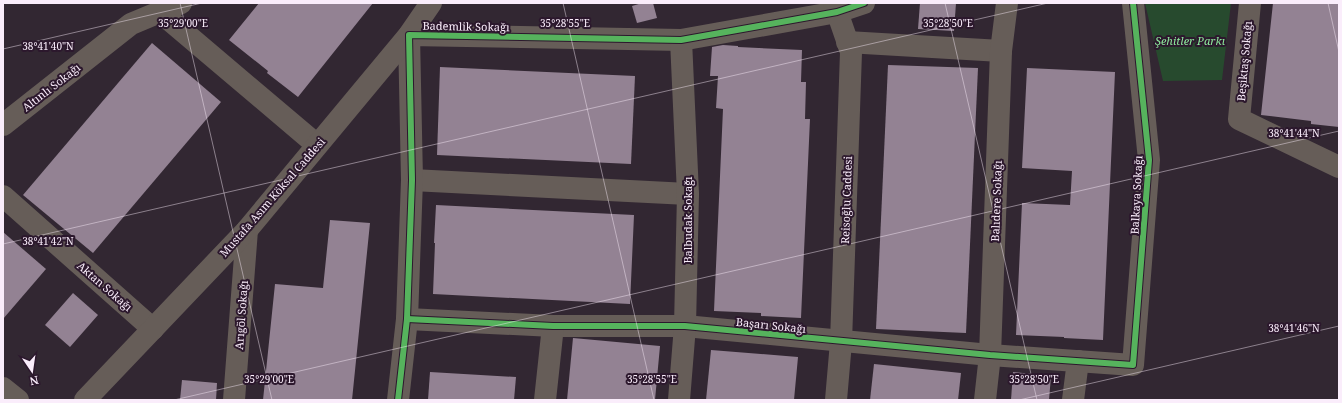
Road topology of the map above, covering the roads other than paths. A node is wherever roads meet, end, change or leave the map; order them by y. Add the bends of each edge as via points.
1 (181, 3) edge
2 (431, 3) edge
3 (864, 3) edge
4 (1007, 3) edge
5 (1133, 3) edge
6 (1250, 3) edge
7 (836, 8) edge
8 (160, 12) junction
9 (410, 35) junction
10 (681, 40) junction
11 (847, 42) junction
12 (1002, 51) junction
13 (3, 125) edge
14 (317, 145) junction
15 (1339, 167) edge
16 (412, 180) junction
17 (688, 194) junction
18 (3, 196) edge
19 (247, 230) junction
20 (407, 319) junction
21 (553, 326) junction
22 (685, 326) junction
23 (153, 329) junction
24 (841, 342) junction
25 (990, 355) junction
26 (1078, 361) junction
27 (1133, 365) joint
28 (3, 388) edge
29 (18, 400) edge
30 (85, 400) edge
31 (234, 400) edge
32 (398, 400) edge
33 (545, 400) edge
34 (679, 400) edge
35 (836, 400) edge
36 (985, 400) edge
37 (1073, 400) edge

1 - 8 street, Altınlı Sokağı
2 - 9 street, Mustafa Asım Köksal Caddesi
3 - 7 street, Bademlik Sokağı
4 - 12 street, Balıdere Sokağı
5 - 27 street, Balkaya Sokağı via 1149,160
6 - 15 street, Beşiktaş Sokağı via 1239,119
7 - 10 street, Bademlik Sokağı
7 - 11 street, Reisoğlu Caddesi
8 - 13 street, Altınlı Sokağı via 131,24
8 - 14 street
9 - 10 street, Bademlik Sokağı
9 - 14 street, Mustafa Asım Köksal Caddesi
9 - 16 street, Bademlik Sokağı
10 - 17 street, Balbudak Sokağı
11 - 12 street
11 - 24 street, Reisoğlu Caddesi via 851,52
12 - 25 street, Balıdere Sokağı
14 - 19 street, Mustafa Asım Köksal Caddesi
16 - 17 street
16 - 20 street, Bademlik Sokağı
17 - 22 street, Balbudak Sokağı
18 - 23 street, Aktan Sokağı
19 - 23 street, Mustafa Asım Köksal Caddesi
19 - 31 street, Arıgöl Sokağı
20 - 21 street, Başarı Sokağı
20 - 32 street, Bademlik Sokağı
21 - 22 street, Başarı Sokağı
21 - 33 street
22 - 24 street, Başarı Sokağı
22 - 34 street, Balbudak Sokağı
23 - 30 street, Mustafa Asım Köksal Caddesi
24 - 25 street, Başarı Sokağı
24 - 35 street, Reisoğlu Caddesi
25 - 26 street, Başarı Sokağı
25 - 36 street, Balıdere Sokağı
26 - 27 street, Başarı Sokağı
26 - 37 street
28 - 29 street

